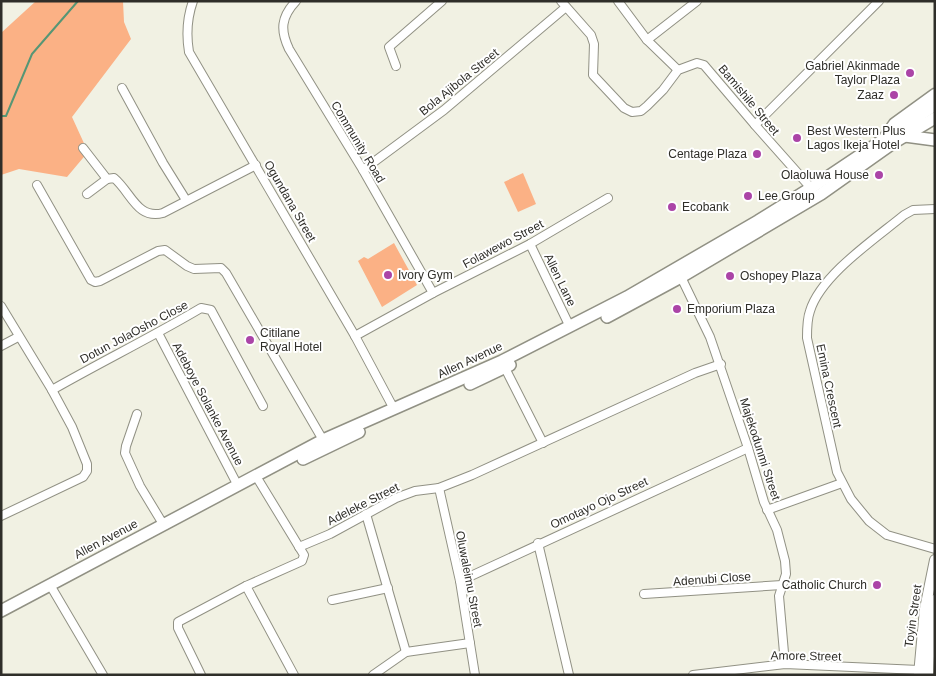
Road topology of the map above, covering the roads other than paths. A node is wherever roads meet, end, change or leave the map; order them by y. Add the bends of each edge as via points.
1 (193, 1) edge
2 (296, 1) edge
3 (442, 1) edge
4 (618, 1) edge
5 (697, 1) edge
6 (879, 1) edge
7 (563, 4) edge
8 (647, 40) junction
9 (396, 66) dead end
10 (678, 70) junction
11 (122, 88) dead end
12 (935, 95) edge
13 (935, 106) edge
14 (935, 118) edge
15 (754, 125) junction
16 (905, 136) junction
17 (886, 137) junction
18 (935, 140) edge
19 (83, 148) dead end
20 (256, 165) junction
21 (363, 170) junction
22 (108, 179) junction
23 (37, 185) dead end
24 (811, 188) junction
25 (87, 194) dead end
26 (608, 198) dead end
27 (186, 200) junction
28 (935, 208) edge
29 (530, 244) junction
30 (681, 277) junction
31 (433, 293) junction
32 (1, 306) edge
33 (570, 327) junction
34 (158, 333) junction
35 (355, 336) junction
36 (18, 337) junction
37 (1, 346) edge
38 (721, 364) junction
39 (505, 368) junction
40 (52, 390) junction
41 (263, 406) dead end
42 (394, 409) junction
43 (137, 414) dead end
44 (323, 440) junction
45 (543, 443) junction
46 (748, 448) junction
47 (259, 481) junction
48 (237, 484) junction
49 (842, 484) junction
50 (440, 488) junction
51 (767, 510) junction
52 (366, 514) junction
53 (1, 516) edge
54 (162, 524) junction
55 (538, 543) junction
56 (299, 547) junction
57 (935, 549) edge
58 (935, 560) edge
59 (460, 580) junction
60 (782, 585) junction
61 (246, 586) junction
62 (388, 588) junction
63 (53, 590) junction
64 (644, 594) dead end
65 (332, 600) dead end
66 (935, 600) edge
67 (1, 611) edge
68 (1, 618) edge
69 (470, 643) junction
70 (406, 652) junction
71 (785, 664) junction
72 (922, 673) edge
73 (103, 675) edge
74 (201, 675) edge
75 (294, 675) edge
76 (373, 675) edge
77 (475, 675) edge
78 (569, 675) edge
79 (693, 675) edge

1 - 20 street, Ogundana Street via 186,34 189,52
2 - 21 street, Community Road via 285,18 285,40
3 - 9 street via 389,47
4 - 8 street
5 - 8 street
6 - 15 street
7 - 10 street via 591,35 594,44 593,75 624,108 640,111 663,90
7 - 21 street, Bola Ajibola Street via 444,110
8 - 10 street
10 - 15 street, Bamishile Street via 697,63 704,64
11 - 27 street
12 - 17 main road via 895,124
13 - 17 main road, Allen Avenue
14 - 16 main road, Allen Avenue
15 - 24 street, Bamishile Street
16 - 18 main road
16 - 30 main road, Allen Avenue via 821,194
17 - 24 main road, Allen Avenue
19 - 22 street
20 - 27 street
20 - 35 street, Ogundana Street
21 - 31 street, Community Road
22 - 25 street
22 - 27 street via 114,178 119,182 142,210 154,216
23 - 44 street via 95,282 165,250 194,269 221,268
24 - 33 main road, Allen Avenue via 627,298
26 - 29 street, Folawewo Street
28 - 49 street, Emina Crescent via 913,210 888,228 839,269 809,312 809,351 836,472
29 - 31 street, Folawewo Street
29 - 33 street, Allen Lane
30 - 38 street, Majekodunmi Street
30 - 39 main road, Allen Avenue
31 - 35 street, Folawewo Street
32 - 36 street
33 - 42 main road, Allen Avenue
34 - 40 street, Dotun JolaOsho Close
34 - 41 street, Dotun JolaOsho Close via 201,308 211,310
34 - 48 street, Adeboye Solanke Avenue
35 - 42 street, Ogundana Street
36 - 37 street
36 - 40 street
38 - 45 street, Adeleke Street
38 - 46 street, Majekodunmi Street
39 - 45 street
39 - 47 main road, Allen Avenue via 326,447
40 - 53 street via 72,427 87,471 83,477
42 - 44 main road, Allen Avenue
43 - 54 street via 125,453
44 - 48 main road, Allen Avenue
45 - 50 street, Adeleke Street
46 - 51 street, Majekodunmi Street
46 - 55 street, Omotayo Ojo Street
47 - 56 street
47 - 63 main road, Allen Avenue
48 - 54 main road, Allen Avenue
49 - 51 street
49 - 57 street, Emina Crescent via 869,521 887,535
50 - 52 street, Adeleke Street via 415,491
50 - 59 street, Oluwaleimu Street
51 - 60 street, Majekodunmi Street via 778,530 786,561
52 - 56 street, Adeleke Street
52 - 62 street
54 - 67 main road, Allen Avenue
55 - 59 street, Omotayo Ojo Street
55 - 78 street
56 - 61 street via 304,554 302,561
58 - 72 street, Toyin Street via 926,609
59 - 69 street, Oluwaleimu Street
60 - 64 street, Adenubi Close
60 - 71 street, Majekodunmi Street via 779,596
61 - 74 street via 178,622
61 - 75 street
62 - 65 street
62 - 70 street
63 - 68 main road, Allen Avenue
63 - 73 street
66 - 72 street, Toyin Street via 929,656
69 - 70 street
69 - 77 street, Oluwaleimu Street
70 - 76 street
71 - 72 street, Amore Street
71 - 79 street, Amore Street

